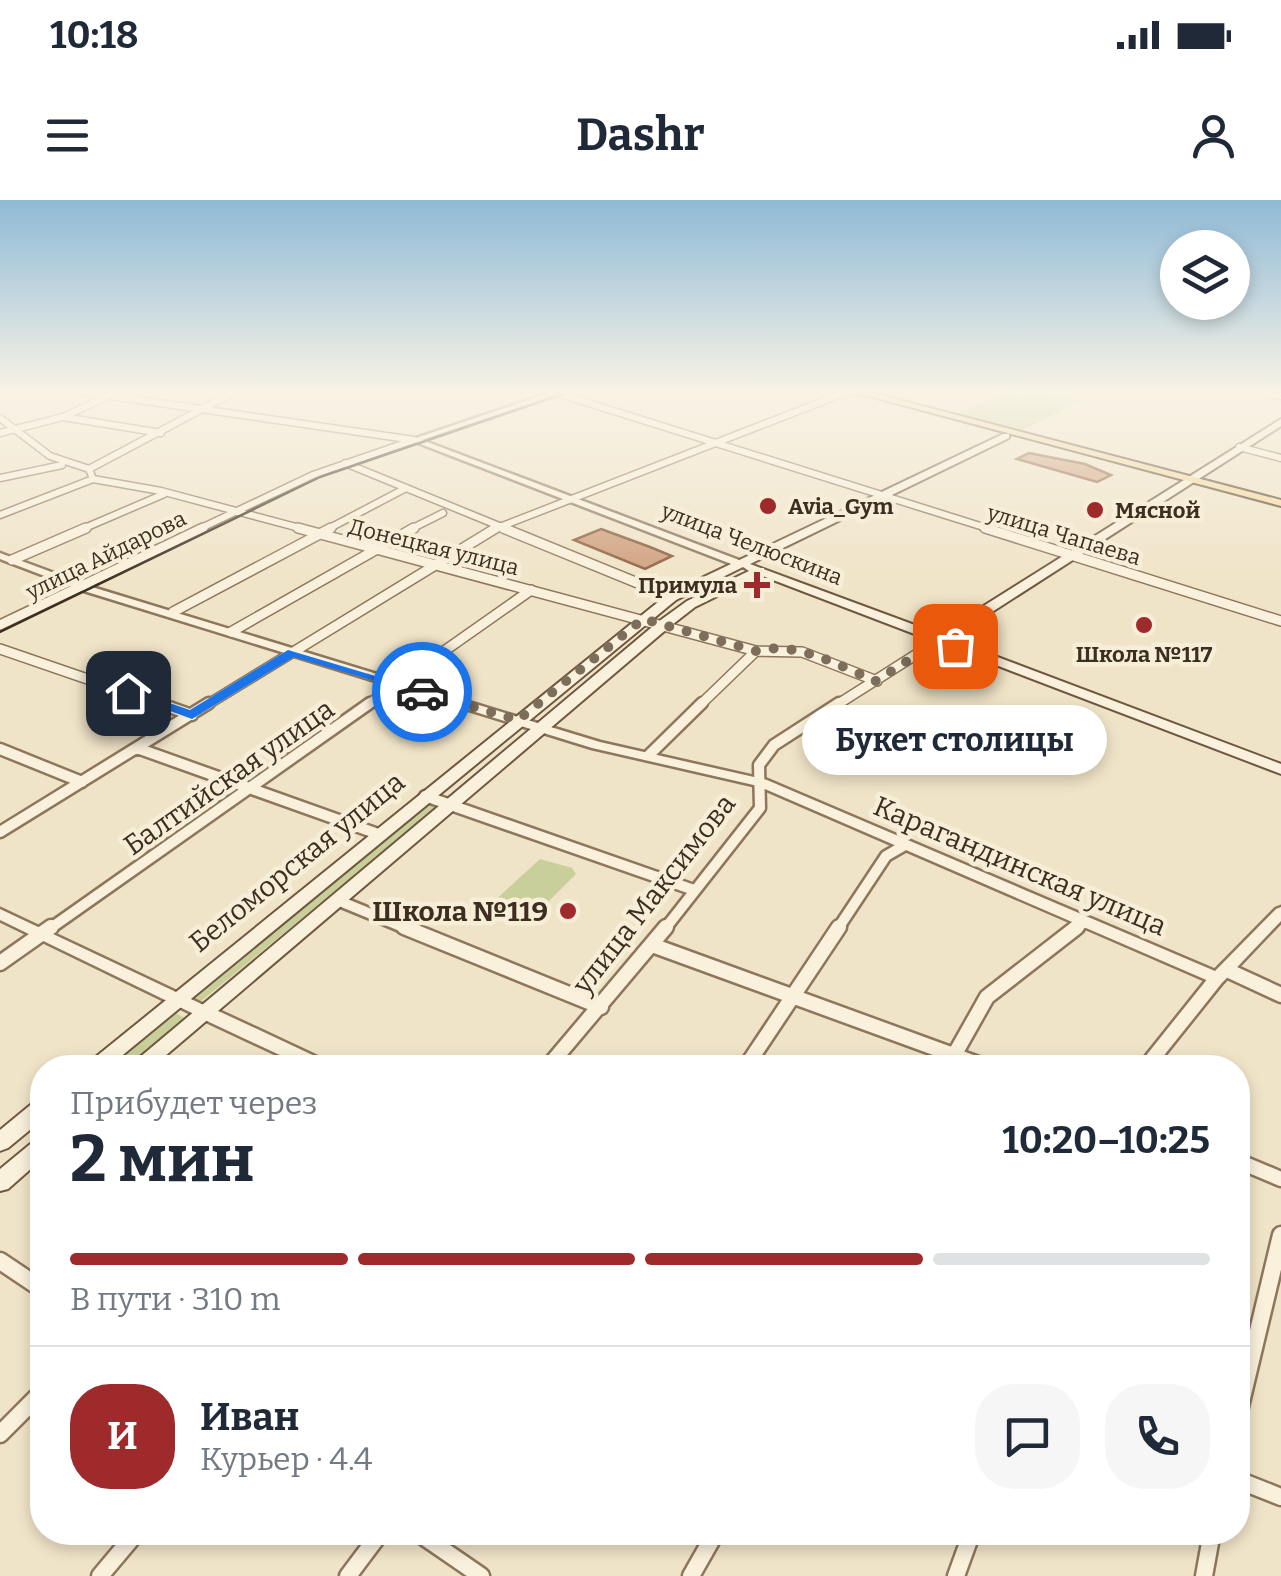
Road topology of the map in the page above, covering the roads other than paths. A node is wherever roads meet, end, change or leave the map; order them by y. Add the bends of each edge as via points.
1 (45, 455) edge
2 (117, 455) edge
3 (368, 455) edge
4 (454, 455) edge
5 (683, 455) edge
6 (748, 455) edge
7 (969, 455) edge
8 (1094, 455) edge
9 (1227, 455) edge
10 (345, 463) junction
11 (62, 465) junction
12 (89, 469) junction
13 (0, 478) edge
14 (93, 479) junction
15 (1190, 479) junction
16 (406, 488) junction
17 (164, 494) junction
18 (881, 496) junction
19 (568, 499) junction
20 (1281, 503) edge
21 (233, 513) junction
22 (443, 513) dead end
23 (0, 515) edge
24 (498, 527) junction
25 (314, 534) junction
26 (371, 550) junction
27 (1069, 556) junction
28 (6, 558) edge
29 (435, 567) junction
30 (751, 568) junction
31 (82, 587) junction
32 (530, 590) junction
33 (672, 598) junction
34 (173, 612) junction
35 (643, 619) junction
36 (1281, 621) edge
37 (663, 625) junction
38 (0, 626) edge
39 (231, 632) junction
40 (940, 640) junction
41 (0, 649) edge
42 (756, 651) junction
43 (293, 652) junction
44 (876, 681) junction
45 (400, 685) junction
46 (192, 715) junction
47 (518, 720) junction
48 (541, 726) junction
49 (137, 748) junction
50 (0, 749) edge
51 (649, 755) junction
52 (1281, 769) edge
53 (82, 782) junction
54 (762, 783) junction
55 (252, 789) junction
56 (425, 796) junction
57 (450, 804) junction
58 (0, 832) edge
59 (378, 834) junction
60 (905, 844) junction
61 (694, 890) junction
62 (337, 900) junction
63 (1281, 912) edge
64 (0, 914) edge
65 (1084, 922) junction
66 (44, 935) junction
67 (652, 944) junction
68 (0, 963) edge
69 (1222, 974) junction
70 (1281, 996) edge
71 (796, 997) junction
72 (176, 998) junction
73 (601, 1006) junction
74 (204, 1012) junction
75 (108, 1055) edge
76 (153, 1055) edge
77 (296, 1055) edge
78 (558, 1055) edge
79 (754, 1055) edge
80 (936, 1055) edge
81 (954, 1055) edge
82 (1156, 1055) edge
83 (30, 1118) edge
84 (0, 1142) edge
85 (30, 1157) edge
86 (1250, 1166) edge
87 (1281, 1179) edge
88 (0, 1182) edge
89 (1281, 1235) edge
90 (0, 1261) edge
91 (30, 1281) edge
92 (1250, 1365) edge
93 (30, 1404) edge
94 (0, 1434) edge
95 (1250, 1485) edge
96 (1281, 1497) edge
97 (126, 1545) edge
98 (371, 1545) edge
99 (436, 1545) edge
100 (709, 1545) edge
101 (967, 1545) edge
102 (1210, 1545) edge
103 (100, 1576) edge
104 (348, 1576) edge
105 (481, 1576) edge
106 (691, 1576) edge
107 (956, 1576) edge
108 (1204, 1576) edge

1 - 11 street
2 - 12 street
3 - 10 street, улица Айдарова
4 - 19 street, улица Челюскина
5 - 19 street
6 - 18 street, улица Чапаева
7 - 18 main road, Беломорская улица
8 - 15 main road
9 - 15 main road, улица Максимова
10 - 16 street
10 - 21 street, улица Айдарова
11 - 12 street
11 - 13 street
12 - 14 street
14 - 17 street, Донецкая улица
14 - 23 street
15 - 20 main road
15 - 27 main road, улица Максимова
16 - 24 street
16 - 25 street
17 - 21 street, Донецкая улица
17 - 28 street
18 - 27 street, улица Чапаева
18 - 30 main road, Беломорская улица
19 - 24 street
19 - 30 street, улица Челюскина
21 - 25 street, Донецкая улица
21 - 31 street, улица Айдарова
22 - 26 street
24 - 29 street
24 - 33 street
25 - 26 street, Донецкая улица
25 - 34 street
26 - 29 street, Донецкая улица
26 - 39 street
27 - 36 street, улица Чапаева
27 - 40 main road, улица Максимова
28 - 31 street, Карагандинская улица
29 - 32 street, Донецкая улица
29 - 43 street
30 - 33 main road, Беломорская улица
30 - 37 main road, Беломорская улица
30 - 40 main road, улица Челюскина
31 - 34 street, Карагандинская улица
31 - 38 street, улица Айдарова
32 - 35 street, Донецкая улица
32 - 45 street, Балтийская улица
33 - 35 main road, Беломорская улица
34 - 39 street, Карагандинская улица
35 - 37 street, Донецкая улица
35 - 47 main road, Беломорская улица
37 - 42 street, Донецкая улица
37 - 48 main road, Беломорская улица
39 - 43 street, Карагандинская улица
40 - 44 street, улица Максимова
40 - 52 main road, улица Челюскина
41 - 46 street
42 - 44 street, Донецкая улица via 794,649
42 - 51 street
43 - 45 street, Карагандинская улица
43 - 46 street
44 - 54 street, улица Максимова via 774,745 759,765
45 - 47 street, Карагандинская улица
45 - 55 street, Балтийская улица
46 - 49 street
47 - 48 street, Карагандинская улица
47 - 56 main road, Беломорская улица
48 - 51 street, Карагандинская улица
48 - 57 main road, Беломорская улица
49 - 53 street
49 - 55 street
50 - 53 street
51 - 54 street, Карагандинская улица
53 - 58 street
54 - 60 street, Карагандинская улица
54 - 61 street, улица Максимова via 760,808
55 - 59 street
55 - 66 street, Балтийская улица
56 - 57 street
56 - 59 main road, Беломорская улица
57 - 61 street
57 - 62 main road, Беломорская улица
59 - 72 main road, Беломорская улица
60 - 65 street, Карагандинская улица
60 - 71 street via 886,856
61 - 67 street, улица Максимова
62 - 73 street
62 - 74 main road, Беломорская улица
63 - 69 street
64 - 66 street
65 - 69 street, Карагандинская улица
65 - 81 street via 987,997
66 - 68 street, Балтийская улица
66 - 72 street
67 - 71 street
67 - 73 street, улица Максимова
69 - 70 street, Карагандинская улица
69 - 82 street
71 - 79 street
71 - 80 street
72 - 74 street
72 - 75 main road, Беломорская улица
73 - 78 street, улица Максимова
74 - 76 main road, Беломорская улица
74 - 77 street
83 - 84 main road
85 - 88 main road
86 - 87 street
89 - 92 street
90 - 91 street
93 - 94 street
95 - 96 street
97 - 103 street
98 - 104 street
99 - 105 street
100 - 106 street
101 - 107 street
102 - 108 street

